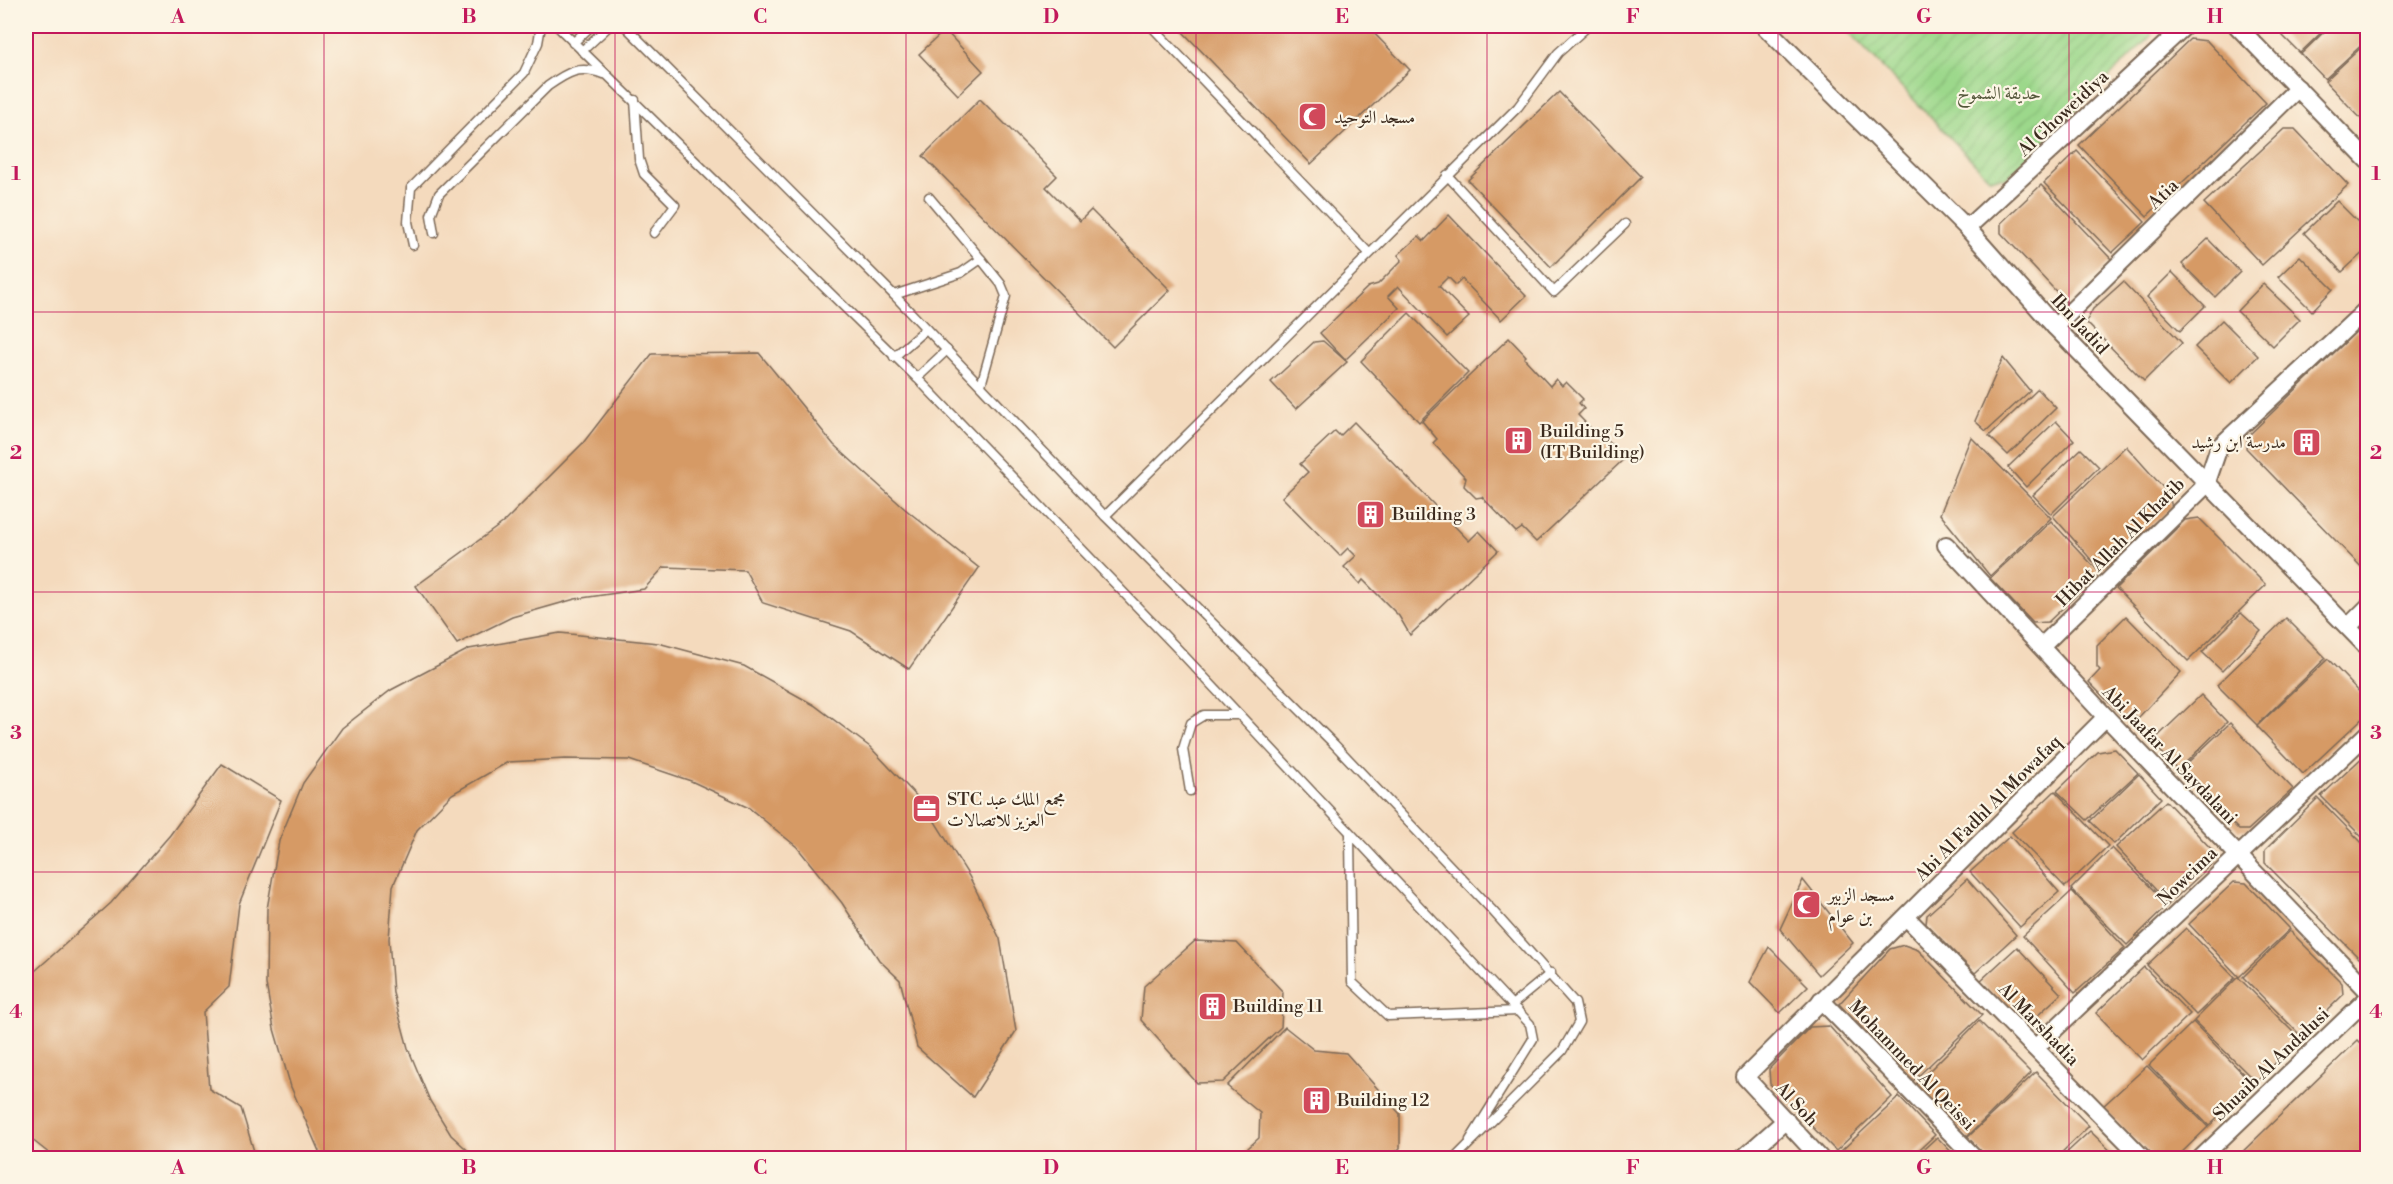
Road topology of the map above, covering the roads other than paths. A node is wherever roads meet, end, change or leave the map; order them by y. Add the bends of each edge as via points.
1 (541, 26) edge
2 (557, 26) edge
3 (591, 26) edge
4 (609, 26) edge
5 (625, 26) edge
6 (1151, 26) edge
7 (1588, 26) edge
8 (1764, 26) edge
9 (2185, 26) edge
10 (2237, 26) edge
11 (573, 43) junction
12 (582, 51) junction
13 (606, 75) junction
14 (2298, 88) junction
15 (635, 100) junction
16 (2367, 160) edge
17 (1447, 175) junction
18 (929, 197) dead end
19 (1625, 224) dead end
20 (1967, 228) junction
21 (434, 233) dead end
22 (654, 233) dead end
23 (413, 245) dead end
24 (1369, 253) junction
25 (981, 259) junction
26 (894, 295) junction
27 (2367, 308) edge
28 (2055, 327) junction
29 (926, 329) junction
30 (947, 350) junction
31 (894, 357) junction
32 (917, 378) junction
33 (981, 385) junction
34 (2206, 485) junction
35 (1105, 516) junction
36 (1946, 545) dead end
37 (2367, 607) edge
38 (2348, 627) junction
39 (2042, 646) junction
40 (2367, 648) edge
41 (1239, 715) junction
42 (2106, 717) junction
43 (2367, 733) edge
44 (1190, 791) dead end
45 (1350, 836) junction
46 (2238, 854) junction
47 (1907, 918) junction
48 (1551, 973) junction
49 (2367, 991) edge
50 (2367, 998) edge
51 (1821, 999) junction
52 (1515, 1008) junction
53 (2035, 1048) junction
54 (1745, 1077) joint
55 (1786, 1120) junction
56 (1458, 1156) edge
57 (1743, 1158) edge
58 (1820, 1158) edge
59 (1975, 1158) edge
60 (2143, 1158) edge
61 (2201, 1158) edge

1 - 23 lane via 524,73 411,188 408,222
2 - 11 lane
3 - 11 lane
4 - 12 lane
5 - 26 lane
6 - 24 lane
7 - 17 lane via 1558,53 1518,107
8 - 20 street, Ibn Jadid
9 - 20 street, Al Ghoweidiya
10 - 14 street
11 - 12 lane
12 - 13 lane
13 - 15 lane
13 - 21 lane via 587,68 566,74 548,86 439,194 431,215
14 - 16 street
14 - 28 street, Atia
15 - 22 lane via 639,159 644,174 675,205
15 - 31 lane
17 - 19 lane via 1554,292
17 - 24 lane
18 - 25 lane
20 - 28 street, Ibn Jadid
24 - 35 lane
25 - 26 lane via 961,273
25 - 33 lane via 1006,296
26 - 29 lane
27 - 34 street, Hibat Allah Al Khatib via 2219,447
28 - 34 street, Ibn Jadid
29 - 30 lane
29 - 31 lane
30 - 32 lane
30 - 33 lane
31 - 32 lane
32 - 41 lane
33 - 35 lane
34 - 38 street, Ibn Jadid
34 - 39 street, Hibat Allah Al Khatib
35 - 48 lane via 1334,744
36 - 39 street, Abi Jaafar Al Saydalani
37 - 38 street
38 - 40 street, Ibn Jadid
39 - 42 street, Abi Jaafar Al Saydalani
41 - 44 lane via 1204,715 1191,723 1183,749
41 - 45 lane
42 - 46 street, Abi Jaafar Al Saydalani
42 - 47 street, Abi Al Fadhl Al Mowafaq
43 - 46 street, Noweima
45 - 52 lane
45 - 52 lane via 1352,982 1388,1016
46 - 49 street, Abi Jaafar Al Saydalani
46 - 53 street, Noweima
47 - 51 street, Abi Al Fadhl Al Mowafaq
47 - 53 street, Al Marshadia
48 - 52 lane
48 - 56 lane via 1575,1003 1579,1022 1562,1051
50 - 61 street, Shuaib Al Andalusi
51 - 54 street, Abi Al Fadhl Al Mowafaq
51 - 59 street, Mohammed Al Qeissi
52 - 56 lane via 1530,1024 1533,1039
53 - 60 street, Al Marshadia
54 - 55 street, Al Soh
55 - 57 street
55 - 58 street, Al Soh

